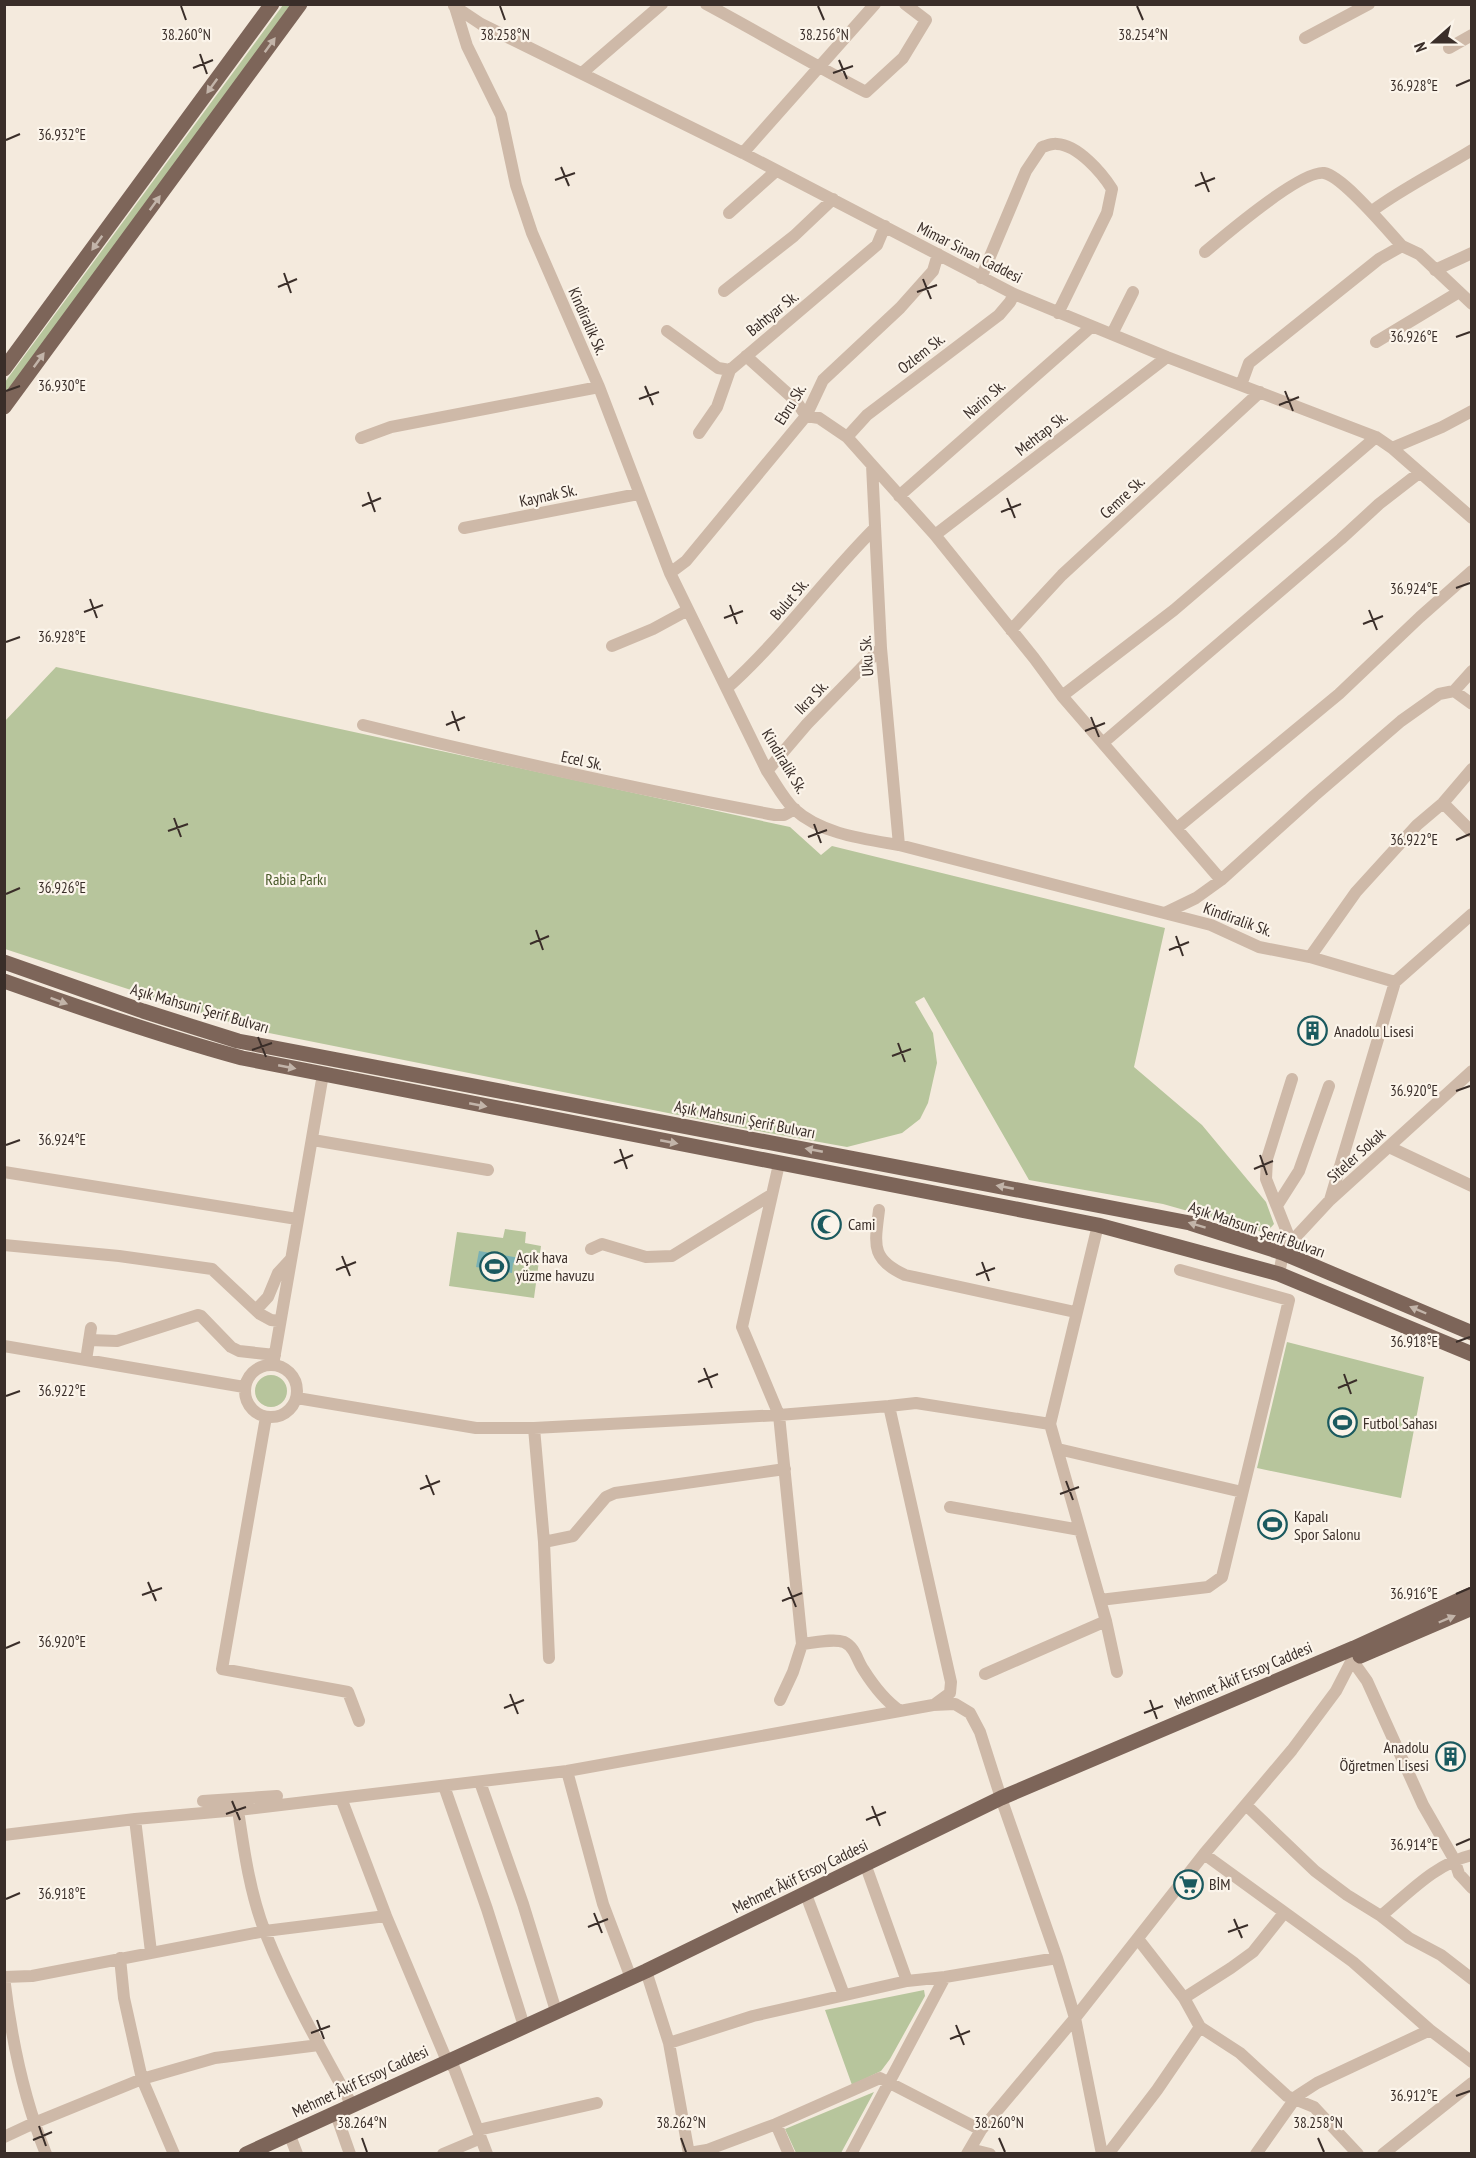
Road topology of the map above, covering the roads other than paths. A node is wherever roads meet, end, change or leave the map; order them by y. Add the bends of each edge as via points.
1 (272, 4) edge
2 (300, 4) edge
3 (662, 4) edge
4 (706, 4) edge
5 (875, 4) edge
6 (905, 4) edge
7 (1369, 4) edge
8 (454, 5) edge
9 (1472, 35) edge
10 (1305, 38) dead end
11 (1449, 48) dead end
12 (818, 68) junction
13 (582, 73) junction
14 (1472, 150) edge
15 (742, 153) junction
16 (776, 171) junction
17 (833, 200) junction
18 (1372, 212) junction
19 (729, 213) dead end
20 (885, 226) junction
21 (1402, 246) junction
22 (1205, 252) dead end
23 (1472, 253) edge
24 (938, 254) junction
25 (1435, 270) junction
26 (981, 278) junction
27 (724, 291) dead end
28 (1133, 292) dead end
29 (1459, 292) junction
30 (1014, 294) junction
31 (1472, 304) edge
32 (1058, 313) junction
33 (1091, 327) junction
34 (667, 331) dead end
35 (1112, 334) junction
36 (1376, 342) dead end
37 (746, 356) junction
38 (1167, 357) junction
39 (4, 369) edge
40 (730, 370) junction
41 (1241, 385) junction
42 (599, 387) junction
43 (1260, 392) junction
44 (4, 407) edge
45 (1472, 411) edge
46 (806, 416) junction
47 (699, 433) dead end
48 (847, 436) junction
49 (1376, 437) junction
50 (361, 438) dead end
51 (1392, 448) junction
52 (872, 465) junction
53 (1419, 473) junction
54 (638, 494) junction
55 (899, 496) junction
56 (1472, 501) edge
57 (1459, 509) junction
58 (1472, 518) edge
59 (464, 528) dead end
60 (874, 529) junction
61 (935, 536) junction
62 (1472, 571) edge
63 (670, 573) junction
64 (688, 610) junction
65 (1011, 630) junction
66 (612, 646) dead end
67 (881, 648) junction
68 (1472, 671) edge
69 (727, 688) junction
70 (1454, 691) junction
71 (1062, 696) junction
72 (1472, 705) edge
73 (363, 725) dead end
74 (1104, 742) junction
75 (1472, 769) edge
76 (768, 771) junction
77 (1443, 803) junction
78 (795, 809) junction
79 (1177, 828) junction
80 (1472, 832) edge
81 (899, 845) junction
82 (1221, 880) junction
83 (1196, 898) junction
84 (1165, 914) junction
85 (1472, 914) edge
86 (1211, 925) junction
87 (1310, 957) junction
88 (4, 962) edge
89 (4, 981) edge
90 (1395, 982) junction
91 (1472, 1071) edge
92 (323, 1074) junction
93 (1292, 1079) dead end
94 (1329, 1086) dead end
95 (313, 1140) junction
96 (1389, 1147) junction
97 (778, 1164) junction
98 (488, 1170) dead end
99 (5, 1173) edge
100 (1472, 1186) edge
101 (771, 1196) junction
102 (1330, 1200) junction
103 (1278, 1204) junction
104 (879, 1210) dead end
105 (297, 1219) junction
106 (1098, 1225) junction
107 (4, 1245) edge
108 (1287, 1247) junction
109 (591, 1249) dead end
110 (291, 1259) junction
111 (1180, 1270) dead end
112 (1279, 1274) junction
113 (256, 1310) junction
114 (1075, 1312) junction
115 (280, 1321) junction
116 (1472, 1333) edge
117 (4, 1346) edge
118 (1472, 1354) edge
119 (86, 1360) junction
120 (274, 1360) junction
121 (244, 1387) junction
122 (297, 1398) junction
123 (889, 1406) junction
124 (779, 1415) junction
125 (266, 1417) junction
126 (1050, 1424) junction
127 (534, 1428) junction
128 (1058, 1449) junction
129 (785, 1469) junction
130 (1242, 1492) junction
131 (950, 1507) dead end
132 (1080, 1530) junction
133 (544, 1542) junction
134 (1472, 1594) edge
135 (1100, 1600) junction
136 (1472, 1608) edge
137 (1106, 1621) junction
138 (802, 1644) junction
139 (549, 1658) dead end
140 (1352, 1660) junction
141 (1117, 1672) dead end
142 (985, 1674) dead end
143 (780, 1700) dead end
144 (933, 1705) junction
145 (900, 1711) junction
146 (359, 1721) dead end
147 (567, 1772) junction
148 (480, 1782) junction
149 (444, 1786) junction
150 (277, 1796) dead end
151 (341, 1798) junction
152 (203, 1801) dead end
153 (1003, 1802) junction
154 (1246, 1805) junction
155 (238, 1810) junction
156 (135, 1819) junction
157 (4, 1835) edge
158 (1204, 1854) junction
159 (1472, 1855) edge
160 (1454, 1859) junction
161 (868, 1872) junction
162 (1472, 1888) edge
163 (808, 1900) junction
164 (1284, 1914) junction
165 (386, 1916) junction
166 (1381, 1916) junction
167 (265, 1931) junction
168 (1138, 1939) junction
169 (151, 1952) junction
170 (1057, 1958) junction
171 (120, 1959) junction
172 (648, 1976) junction
173 (4, 1977) edge
174 (945, 1977) junction
175 (631, 1978) junction
176 (1472, 1979) edge
177 (907, 1981) junction
178 (844, 1995) junction
179 (1184, 1998) junction
180 (556, 2011) junction
181 (7, 2014) edge
182 (1075, 2018) junction
183 (524, 2026) junction
184 (1200, 2028) junction
185 (1430, 2030) junction
186 (669, 2043) junction
187 (319, 2045) junction
188 (1472, 2062) edge
189 (451, 2064) junction
190 (142, 2079) junction
191 (890, 2082) junction
192 (1472, 2083) edge
193 (1295, 2099) junction
194 (597, 2103) dead end
195 (352, 2105) junction
196 (338, 2120) junction
197 (33, 2123) junction
198 (776, 2124) junction
199 (981, 2130) junction
200 (479, 2134) junction
201 (4, 2137) edge
202 (294, 2147) edge
203 (969, 2151) edge
204 (689, 2153) edge
205 (46, 2154) edge
206 (174, 2154) edge
207 (246, 2154) edge
208 (265, 2154) edge
209 (350, 2154) edge
210 (443, 2154) edge
211 (487, 2154) edge
212 (789, 2154) edge
213 (851, 2154) edge
214 (990, 2154) edge
215 (1102, 2154) edge
216 (1108, 2154) edge
217 (1256, 2154) edge
218 (1358, 2154) edge
219 (1383, 2154) edge

1 -> 39 main road
44 -> 2 main road
3 - 13 street
4 - 12 street
5 - 12 street
6 - 12 street via 926,20 903,58 866,92
7 - 10 street
8 - 13 street, Mimar Sinan Caddesi via 480,24
8 - 42 street, Kindiralik Sk. via 467,46 501,115 516,185 532,233
9 - 11 street
12 - 15 street
13 - 15 street, Mimar Sinan Caddesi
14 - 18 street via 1398,192
15 - 16 street, Mimar Sinan Caddesi
16 - 17 street, Mimar Sinan Caddesi
16 - 19 street
17 - 20 street, Mimar Sinan Caddesi
17 - 27 street
18 - 21 street
18 - 22 street via 1335,179 1325,173 1312,175 1276,196
20 - 24 street, Mimar Sinan Caddesi
20 - 37 street, Bahtyar Sk. via 877,246
21 - 25 street via 1419,254
21 - 41 street via 1379,259 1249,363
23 - 25 street
24 - 26 street, Mimar Sinan Caddesi
24 - 46 street, Ebru Sk. via 933,272 824,380
25 - 29 street
26 - 30 street, Mimar Sinan Caddesi
26 - 32 street via 1026,171 1042,147 1057,144 1077,152 1099,170 1112,189 1107,213
28 - 35 street
29 - 31 street
29 - 36 street
30 - 32 street, Mimar Sinan Caddesi
30 - 48 street, Ozlem Sk. via 999,315 867,415
32 - 33 street, Mimar Sinan Caddesi
33 - 35 street, Mimar Sinan Caddesi
33 - 55 street, Narin Sk.
34 - 40 street via 718,368
35 - 38 street, Mimar Sinan Caddesi
37 - 40 street, Bahtyar Sk.
37 - 46 street via 796,401
38 - 41 street, Mimar Sinan Caddesi
38 - 61 street, Mehtap Sk.
40 - 47 street via 717,407
41 - 43 street, Mimar Sinan Caddesi
42 - 50 street via 391,427
42 - 54 street, Kindiralik Sk.
43 - 49 street, Mimar Sinan Caddesi
43 - 65 street, Cemre Sk. via 1062,575
45 - 51 street
46 - 48 street via 819,418
46 - 63 street, Ebru Sk. via 686,561
48 - 52 street
49 - 51 street, Mimar Sinan Caddesi
49 - 71 street via 1166,616
51 - 53 street, Mimar Sinan Caddesi
52 - 55 street
52 - 60 street, Uku Sk.
53 - 57 street, Mimar Sinan Caddesi
53 - 74 street
54 - 59 street, Kaynak Sk.
54 - 63 street, Kindiralik Sk.
55 - 61 street
56 - 57 street
57 - 58 street, Mimar Sinan Caddesi
60 - 67 street, Uku Sk.
60 - 69 street, Bulut Sk.
61 - 65 street
62 - 79 street via 1339,694
63 - 64 street, Kindiralik Sk.
64 - 66 street
64 - 69 street, Kindiralik Sk.
65 - 71 street
67 - 76 street, Ikra Sk. via 807,724
67 - 81 street, Uku Sk.
68 - 70 street
69 - 76 street, Kindiralik Sk.
70 - 72 street
70 - 82 street via 1440,694 1401,721
71 - 74 street
73 - 78 street, Ecel Sk. via 627,787 775,815
74 - 79 street
75 - 77 street
76 - 78 street, Kindiralik Sk.
77 - 80 street
77 - 87 street via 1417,825 1356,892
78 - 81 street, Kindiralik Sk. via 819,824 855,838
79 - 82 street
81 - 84 street, Kindiralik Sk.
82 - 83 street
83 - 84 street
83 - 86 street via 1196,912
84 - 86 street, Kindiralik Sk.
85 - 90 street
86 - 87 street, Kindiralik Sk. via 1259,946
87 - 90 street, Kindiralik Sk.
108 -> 88 main road, Aşık Mahsuni Şerif Bulvarı via 1190,1223 238,1041
89 -> 92 main road via 181,1042
90 - 102 street
91 - 96 street, Siteler Sokak
92 - 95 street
92 -> 97 main road
93 - 103 street via 1267,1159 1266,1179
94 - 103 street via 1299,1171
95 - 98 street
95 - 105 street
96 - 100 street
96 - 102 street, Siteler Sokak
97 - 101 street
97 - 106 main road
99 - 105 street
101 - 109 street via 672,1256 646,1257 602,1245
101 - 124 street via 742,1327
102 - 108 street, Siteler Sokak
103 - 108 street
104 - 114 street via 875,1240 880,1258 890,1268 905,1275
105 - 110 street
106 - 112 main road
106 - 114 street
107 - 113 street via 212,1269
108 - 112 street
116 -> 108 main road, Aşık Mahsuni Şerif Bulvarı
110 - 113 street
110 - 115 street
111 - 130 street via 1289,1300
112 - 118 main road
113 - 115 street
114 - 126 street
115 - 120 street
117 - 119 street
119 - 120 street via 90,1334 117,1341 198,1315 239,1352
119 - 121 street
120 - 121 street via 254,1370
120 - 122 street via 293,1377
121 - 125 street via 250,1408
122 - 125 street via 285,1413
122 - 127 street via 476,1428
123 - 124 street
123 - 126 street via 916,1403
123 - 144 street via 951,1682 950,1693
124 - 127 street
124 - 129 street
125 - 146 street via 222,1669 348,1692
126 - 128 street
127 - 133 street
128 - 130 street
128 - 132 street
129 - 133 street via 615,1493 606,1497 573,1536
129 - 138 street
130 - 135 street via 1222,1577 1208,1587
131 - 132 street
132 - 135 street
133 - 139 street
134 - 153 main road, Mehmet Âkif Ersoy Caddesi
135 - 137 street
140 -> 136 main road, Mehmet Âkif Ersoy Caddesi
137 - 141 street
137 - 142 street
138 - 143 street
138 - 145 street via 847,1643 887,1702
140 - 153 main road, Mehmet Âkif Ersoy Caddesi
140 - 154 street via 1336,1691
140 - 160 street via 1367,1681 1423,1805
144 - 145 street
144 - 153 street via 955,1704 970,1713
145 - 147 street
147 - 148 street
147 - 175 street via 603,1904
148 - 149 street
148 - 180 street
149 - 151 street
149 - 183 street
150 - 152 street
151 - 155 street
151 - 165 street
153 - 161 main road, Mehmet Âkif Ersoy Caddesi
153 - 170 street
153 - 172 main road, Mehmet Âkif Ersoy Caddesi
154 - 158 street
154 - 166 street via 1315,1871
155 - 156 street
155 - 167 street via 247,1866
156 - 157 street
156 - 169 street
158 - 164 street
158 - 168 street
159 - 160 street
160 - 162 street via 1459,1874
160 - 166 street
161 - 163 main road, Mehmet Âkif Ersoy Caddesi
161 - 177 street
163 - 172 main road, Mehmet Âkif Ersoy Caddesi
163 - 178 street
164 - 179 street via 1253,1952
164 - 185 street via 1353,1962
165 - 167 street
165 - 189 street
166 - 176 street
167 - 169 street
167 - 187 street
168 - 179 street
168 - 182 street
169 - 171 street
170 - 174 street
170 - 182 street
171 - 173 street via 32,1976
171 - 190 street via 124,1998
172 - 175 main road, Mehmet Âkif Ersoy Caddesi
172 - 186 street
172 - 189 main road, Mehmet Âkif Ersoy Caddesi
173 - 181 street
174 - 177 street
174 - 191 street
175 - 180 main road, Mehmet Âkif Ersoy Caddesi
177 - 178 street
178 - 186 street via 753,2016
179 - 184 street
180 - 183 main road, Mehmet Âkif Ersoy Caddesi
181 - 197 street
182 - 199 street
182 - 215 street
183 - 189 main road, Mehmet Âkif Ersoy Caddesi
184 - 193 street via 1240,2054 1276,2088
184 - 216 street
185 - 188 street
185 - 193 street via 1317,2083
186 - 204 street
187 - 190 street via 215,2058
187 - 195 street
189 - 195 main road, Mehmet Âkif Ersoy Caddesi
189 - 196 main road, Mehmet Âkif Ersoy Caddesi
189 - 200 street
190 - 197 street
190 - 206 street
191 - 198 street via 880,2078
191 - 199 street
191 - 213 street
192 - 219 street
193 - 217 street
193 - 218 street via 1314,2107
194 - 200 street
195 - 207 main road, Mehmet Âkif Ersoy Caddesi
196 - 202 main road, Mehmet Âkif Ersoy Caddesi
196 - 209 street
197 - 201 street
197 - 205 street
198 - 204 street
198 - 212 street
199 - 203 street
200 - 210 street
200 - 211 street
202 - 208 main road, Mehmet Âkif Ersoy Caddesi
203 - 214 street

